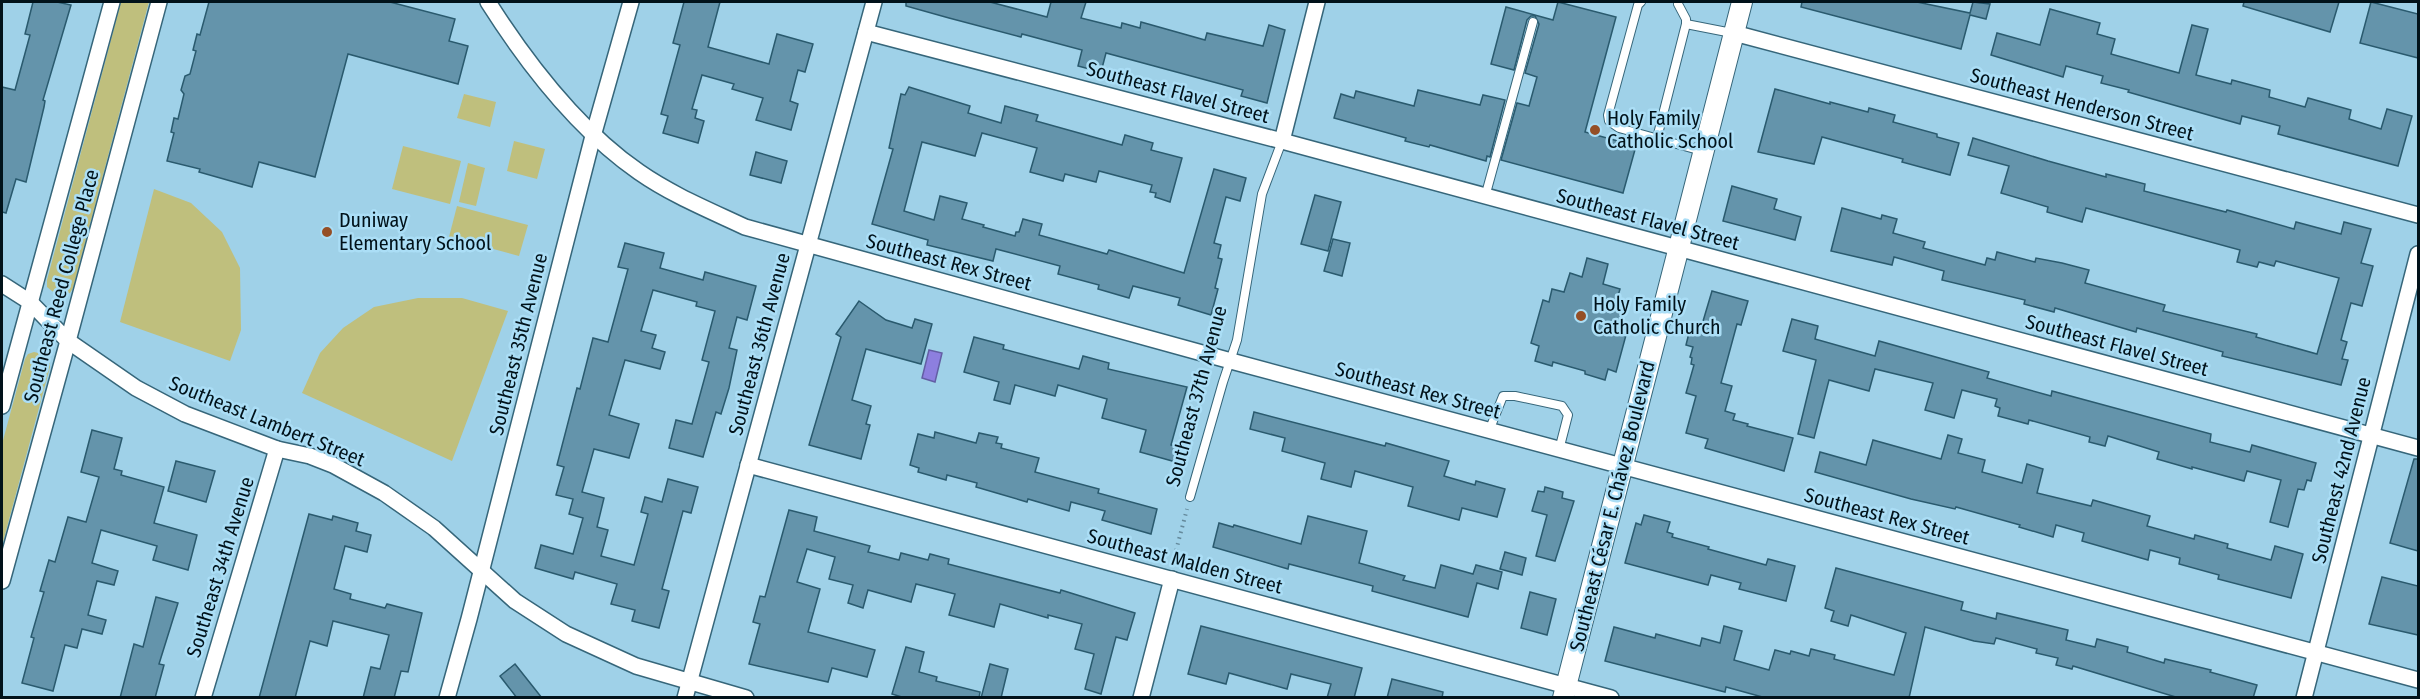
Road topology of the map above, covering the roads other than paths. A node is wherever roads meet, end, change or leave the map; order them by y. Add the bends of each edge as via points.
1 (112, 2) edge
2 (159, 2) edge
3 (488, 2) edge
4 (631, 2) edge
5 (874, 2) edge
6 (1317, 2) edge
7 (1641, 2) edge
8 (1677, 2) edge
9 (1742, 2) edge
10 (1533, 22) dead end
11 (1686, 24) junction
12 (866, 32) junction
13 (1734, 33) junction
14 (593, 136) junction
15 (1657, 138) junction
16 (1282, 141) junction
17 (1704, 151) junction
18 (1485, 197) junction
19 (2418, 216) edge
20 (808, 246) junction
21 (1678, 250) junction
22 (2418, 254) edge
23 (2, 284) edge
24 (30, 302) junction
25 (68, 341) junction
26 (1231, 361) junction
27 (2, 406) edge
28 (1489, 431) junction
29 (2372, 435) junction
30 (2418, 448) edge
31 (277, 449) junction
32 (1559, 450) junction
33 (748, 465) junction
34 (1622, 467) junction
35 (1190, 496) road end
36 (481, 571) junction
37 (1172, 579) junction
38 (2, 581) edge
39 (2316, 653) junction
40 (2418, 680) edge
41 (689, 682) junction
42 (1565, 692) edge
43 (203, 698) edge
44 (447, 698) edge
45 (685, 698) edge
46 (746, 698) edge
47 (1141, 698) edge
48 (1611, 698) edge
49 (2304, 698) edge

1 - 24 street, Southeast Reed College Place
2 - 25 street, Southeast Reed College Place
3 - 14 street, Southeast Rex Street via 554,92
4 - 14 street, Southeast 35th Avenue
5 - 12 street, Southeast 36th Avenue
6 - 16 street, Southeast 37th Avenue
7 - 15 lane via 1608,115 1619,128
8 - 11 lane
9 - 13 street, Southeast César E. Chávez Boulevard
10 - 18 lane
11 - 13 lane
11 - 15 lane
12 - 16 street, Southeast Flavel Street
12 - 20 street, Southeast 36th Avenue
13 - 17 street, Southeast César E. Chávez Boulevard
13 - 19 street, Southeast Henderson Street
14 - 20 street, Southeast Rex Street via 639,172 685,200 745,227
14 - 36 street, Southeast 35th Avenue
15 - 17 lane
16 - 18 street, Southeast Flavel Street
16 - 26 lane, Southeast 37th Avenue via 1262,194
17 - 21 street, Southeast César E. Chávez Boulevard
18 - 21 street, Southeast Flavel Street
20 - 26 street, Southeast Rex Street
20 - 33 street, Southeast 36th Avenue
21 - 29 street, Southeast Flavel Street
21 - 34 street, Southeast César E. Chávez Boulevard
22 - 29 street, Southeast 42nd Avenue
23 - 24 street, Southeast Lambert Street
24 - 25 street, Southeast Lambert Street
24 - 27 street, Southeast Reed College Place
25 - 31 street, Southeast Lambert Street via 136,388 185,414
25 - 38 street, Southeast Reed College Place
26 - 28 street, Southeast Rex Street
26 - 35 lane, Southeast 37th Avenue
28 - 32 street, Southeast Rex Street
28 - 32 lane via 1503,396 1562,406 1568,415
29 - 30 street, Southeast Flavel Street
29 - 39 street, Southeast 42nd Avenue
31 - 36 street, Southeast Lambert Street via 333,465 384,493 434,528
31 - 43 street, Southeast 34th Avenue
32 - 34 street, Southeast Rex Street
33 - 37 street, Southeast Malden Street
33 - 41 street, Southeast 36th Avenue
34 - 39 street, Southeast Rex Street
34 - 42 street, Southeast César E. Chávez Boulevard
36 - 41 street, Southeast Lambert Street via 515,601 566,634 636,666
36 - 44 street, Southeast 35th Avenue
37 - 42 street, Southeast Malden Street
37 - 47 street
39 - 40 street, Southeast Rex Street
39 - 49 street, Southeast 42nd Avenue
41 - 45 street, Southeast 36th Avenue
41 - 46 street, Southeast Lambert Street
42 - 48 street, Southeast Malden Street

